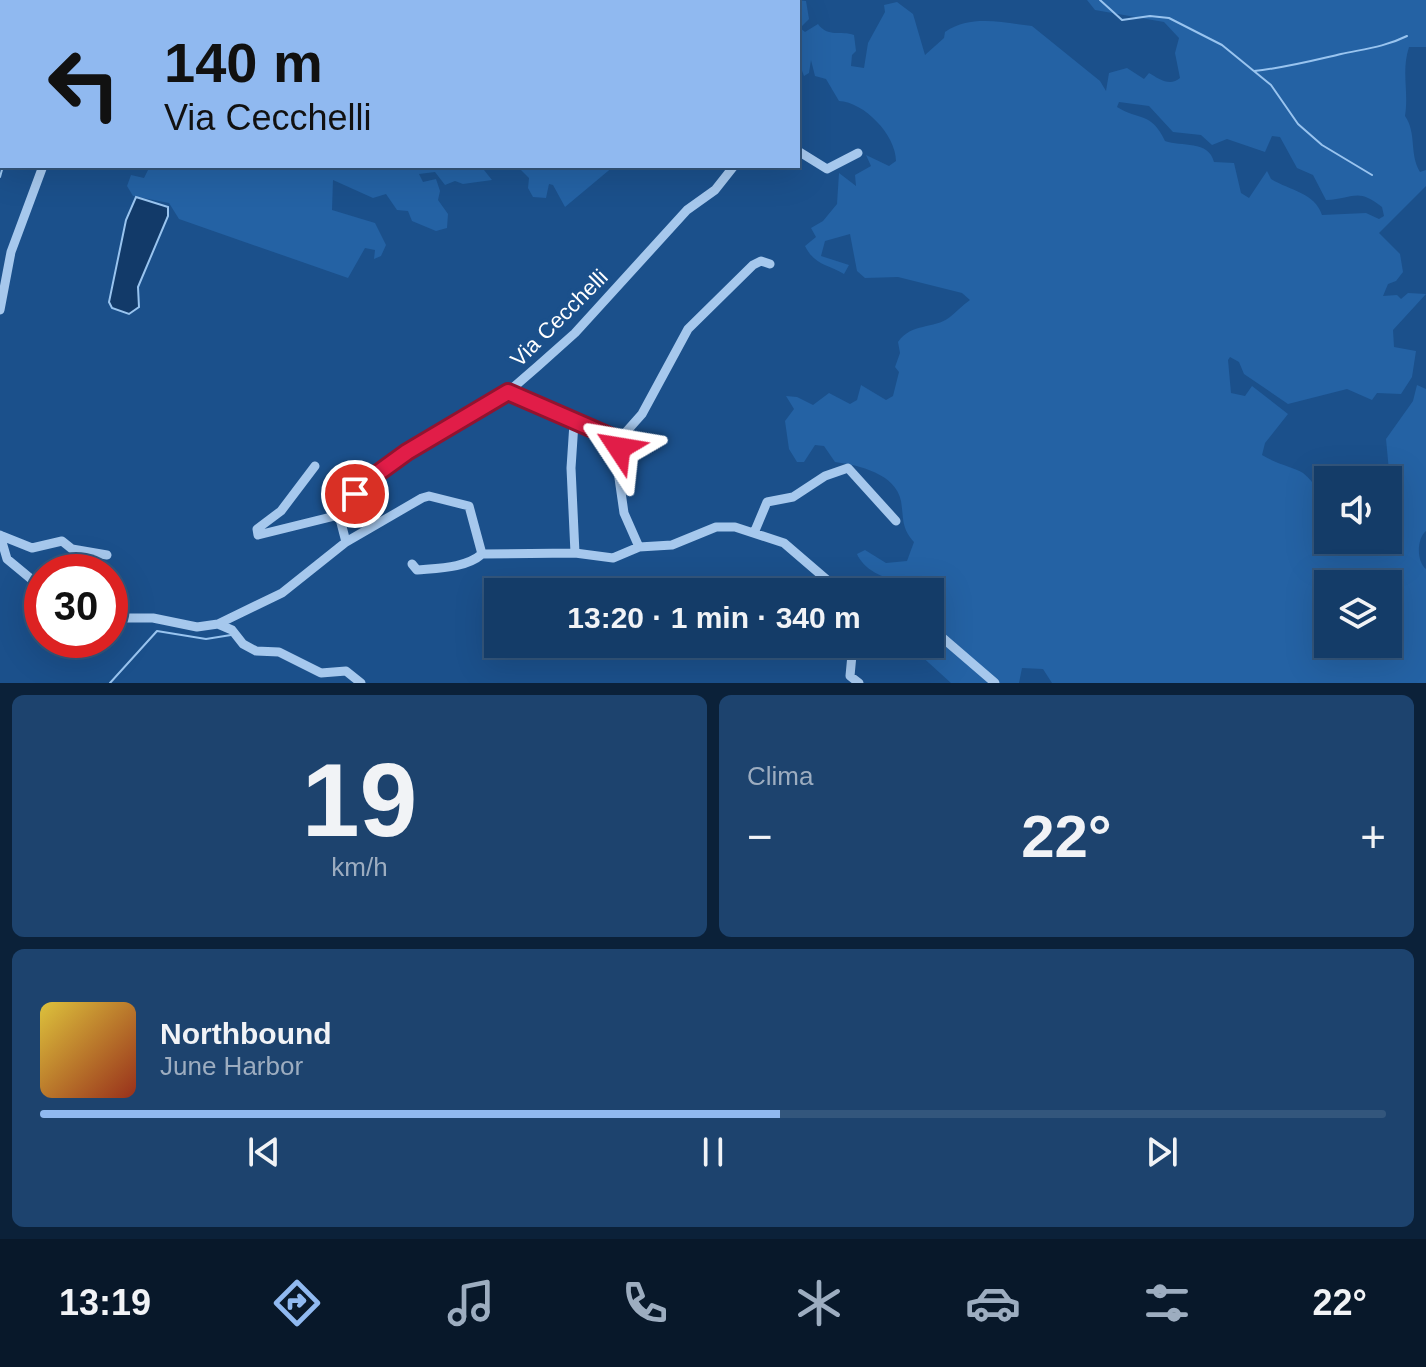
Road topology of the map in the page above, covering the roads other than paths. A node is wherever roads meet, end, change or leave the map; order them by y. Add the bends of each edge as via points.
1 (800, 152) edge
2 (858, 153) dead end
3 (42, 168) edge
4 (732, 168) edge
5 (770, 264) dead end
6 (0, 310) edge
7 (508, 392) junction
8 (574, 423) junction
9 (618, 441) junction
10 (315, 466) dead end
11 (339, 515) junction
12 (896, 521) dead end
13 (754, 533) junction
14 (1, 536) edge
15 (346, 542) junction
16 (639, 547) junction
17 (575, 553) junction
18 (101, 554) edge
19 (482, 554) junction
20 (412, 564) dead end
21 (24, 573) edge
22 (823, 578) edge
23 (128, 618) edge
24 (218, 624) junction
25 (944, 639) edge
26 (852, 658) edge
27 (361, 683) edge
28 (859, 683) edge
29 (995, 683) edge

1 - 2 street via 827,169
3 - 6 street via 11,252
4 - 7 street, Via Cecchelli via 575,333
5 - 9 street via 753,265 688,329 642,414
7 - 8 street
7 - 11 street, Via Cecchelli via 383,468
8 - 9 street
8 - 17 street
9 - 16 street via 624,513
10 - 11 street via 281,511 257,529 258,535
11 - 15 street
12 - 13 street via 848,468 793,497 767,502
13 - 16 street via 725,525 686,542
13 - 22 street via 784,543
14 - 18 street via 32,548 62,541 72,549
14 - 21 street via 7,559
15 - 19 street via 429,496 469,506
15 - 24 street via 303,579
16 - 17 street via 613,558
17 - 19 street
19 - 20 street via 475,562 437,568 417,570
23 - 24 street via 197,627
24 - 27 street via 256,651 279,652 315,672 346,671
25 - 29 street
26 - 28 street via 850,676

